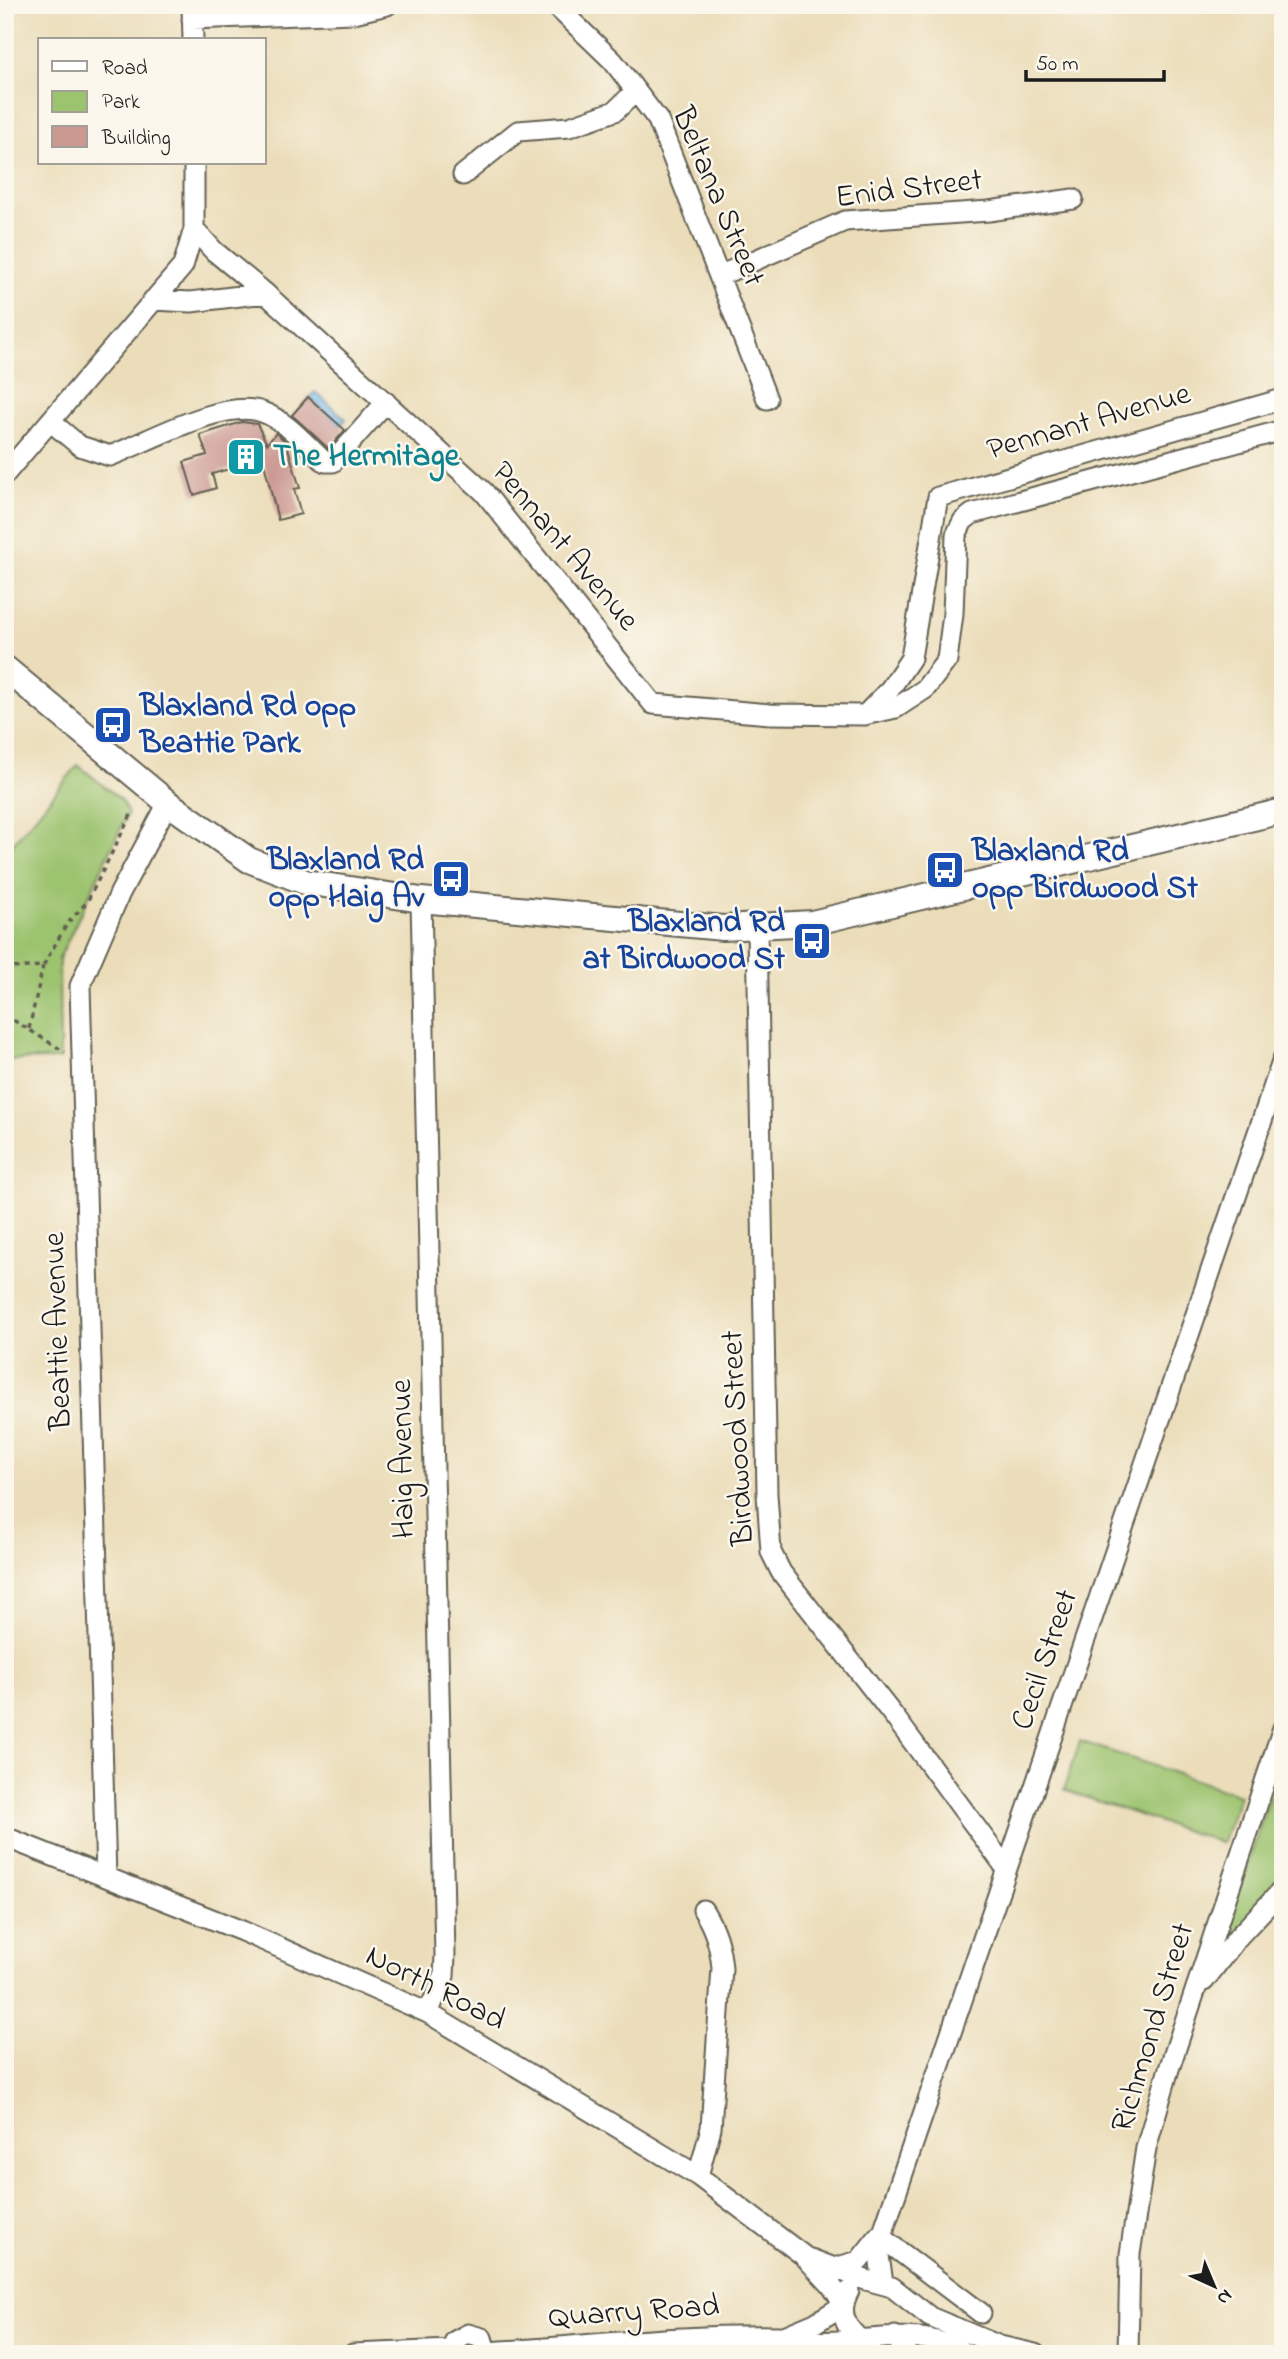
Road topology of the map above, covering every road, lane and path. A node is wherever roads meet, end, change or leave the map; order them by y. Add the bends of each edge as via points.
1 (387, 5) edge
2 (555, 5) edge
3 (192, 12) edge
4 (193, 38) edge
5 (636, 91) junction
6 (194, 164) edge
7 (463, 174) dead end
8 (1073, 199) dead end
9 (194, 229) junction
10 (719, 276) junction
11 (265, 293) junction
12 (153, 300) junction
13 (767, 399) dead end
14 (1283, 399) edge
15 (386, 402) junction
16 (50, 421) junction
17 (1283, 430) edge
18 (5, 474) edge
19 (5, 668) edge
20 (864, 715) junction
21 (168, 803) junction
22 (133, 811) dead end
23 (1283, 811) edge
24 (421, 900) junction
25 (757, 928) junction
26 (43, 966) junction
27 (5, 972) edge
28 (5, 1015) edge
29 (29, 1030) junction
30 (1283, 1059) edge
31 (80, 1064) junction
32 (1283, 1728) edge
33 (5, 1837) edge
34 (1006, 1868) junction
35 (106, 1877) junction
36 (1283, 1889) edge
37 (703, 1910) dead end
38 (1194, 1993) junction
39 (428, 2013) junction
40 (698, 2176) junction
41 (884, 2232) junction
42 (804, 2256) junction
43 (834, 2268) junction
44 (875, 2282) junction
45 (843, 2304) junction
46 (981, 2313) dead end
47 (784, 2336) junction
48 (895, 2336) junction
49 (862, 2341) junction
50 (736, 2345) edge
51 (810, 2348) edge
52 (452, 2352) edge
53 (487, 2353) edge
54 (353, 2354) edge
55 (907, 2354) edge
56 (967, 2354) edge
57 (1035, 2354) edge
58 (1128, 2354) edge

1 - 3 street via 354,13
2 - 5 street, Beltana Street via 613,61
3 - 4 street
5 - 7 street via 615,111 569,127 518,131
5 - 10 street, Beltana Street via 658,120
6 - 9 street
8 - 10 street, Enid Street via 989,211 845,221
9 - 11 street, Pennant Avenue
9 - 12 street via 183,266
10 - 13 street, Beltana Street
11 - 12 street via 191,302
11 - 15 street, Pennant Avenue
12 - 16 street
14 - 20 street, Pennant Avenue via 938,497 911,658 890,689
15 - 16 street via 333,461 325,462 261,411 217,413 110,456 79,446
15 - 20 street, Pennant Avenue via 484,492 653,704 770,714
16 - 18 street
17 - 20 street, Pennant Avenue via 972,514 956,535 947,660 925,689 895,708
19 - 21 main road
21 - 24 main road via 249,860 278,873 330,888
21 - 31 street, Beattie Avenue via 120,892 80,986
22 - 26 path via 87,902
23 - 25 main road via 858,914
24 - 25 main road
24 - 39 street, Haig Avenue via 445,1955 444,1976
25 - 34 street, Birdwood Street via 771,1552 781,1572
26 - 27 path
26 - 29 path
28 - 29 path
29 - 31 path
30 - 34 street, Cecil Street
31 - 35 street, Beattie Avenue
32 - 38 street, Richmond Street
33 - 35 street, North Road
34 - 41 street, Cecil Street
35 - 39 street, North Road
36 - 38 street
37 - 40 street via 713,1926 722,1968 711,2128
38 - 58 street, Richmond Street via 1146,2148 1130,2254
39 - 40 street, North Road
40 - 42 street, North Road
41 - 43 street via 859,2261
41 - 44 street, Cecil Street
41 - 46 street
42 - 43 street, North Road
42 - 45 street, North Road
43 - 44 street, North Road
44 - 45 street via 850,2291
44 - 57 street, North Road via 930,2317 1000,2346
45 - 47 street, Quarry Road
45 - 49 street, North Road via 846,2323
47 - 50 street, Quarry Road
47 - 51 street, Quarry Road
48 - 49 street
48 - 55 street
48 - 56 street via 929,2337
49 - 51 street, Quarry Road
50 - 53 street, Quarry Road
52 - 53 street via 459,2337 473,2334 482,2338
52 - 54 street

